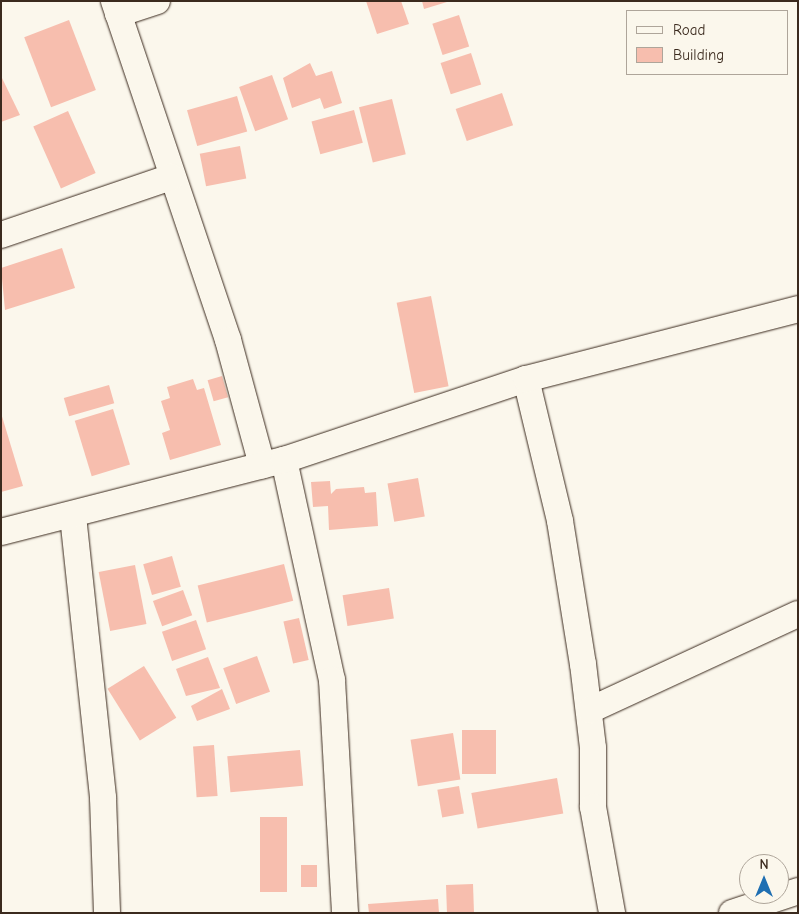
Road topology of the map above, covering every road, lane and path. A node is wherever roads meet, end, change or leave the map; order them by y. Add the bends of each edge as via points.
1 (156, 1) edge
2 (116, 8) edge
3 (171, 177) junction
4 (1, 235) edge
5 (798, 309) edge
6 (526, 379) junction
7 (273, 463) junction
8 (73, 516) junction
9 (1, 532) edge
10 (798, 614) edge
11 (590, 710) junction
12 (798, 891) edge
13 (107, 913) edge
14 (346, 913) edge
15 (612, 913) edge
16 (732, 913) edge

1 - 2 street
2 - 3 street
3 - 4 street
3 - 7 street
5 - 6 street
6 - 7 street
6 - 11 street via 560,521
7 - 8 street
7 - 14 street via 332,680
8 - 9 street
8 - 13 street via 103,798
10 - 11 street
11 - 15 street via 593,807
12 - 16 street

